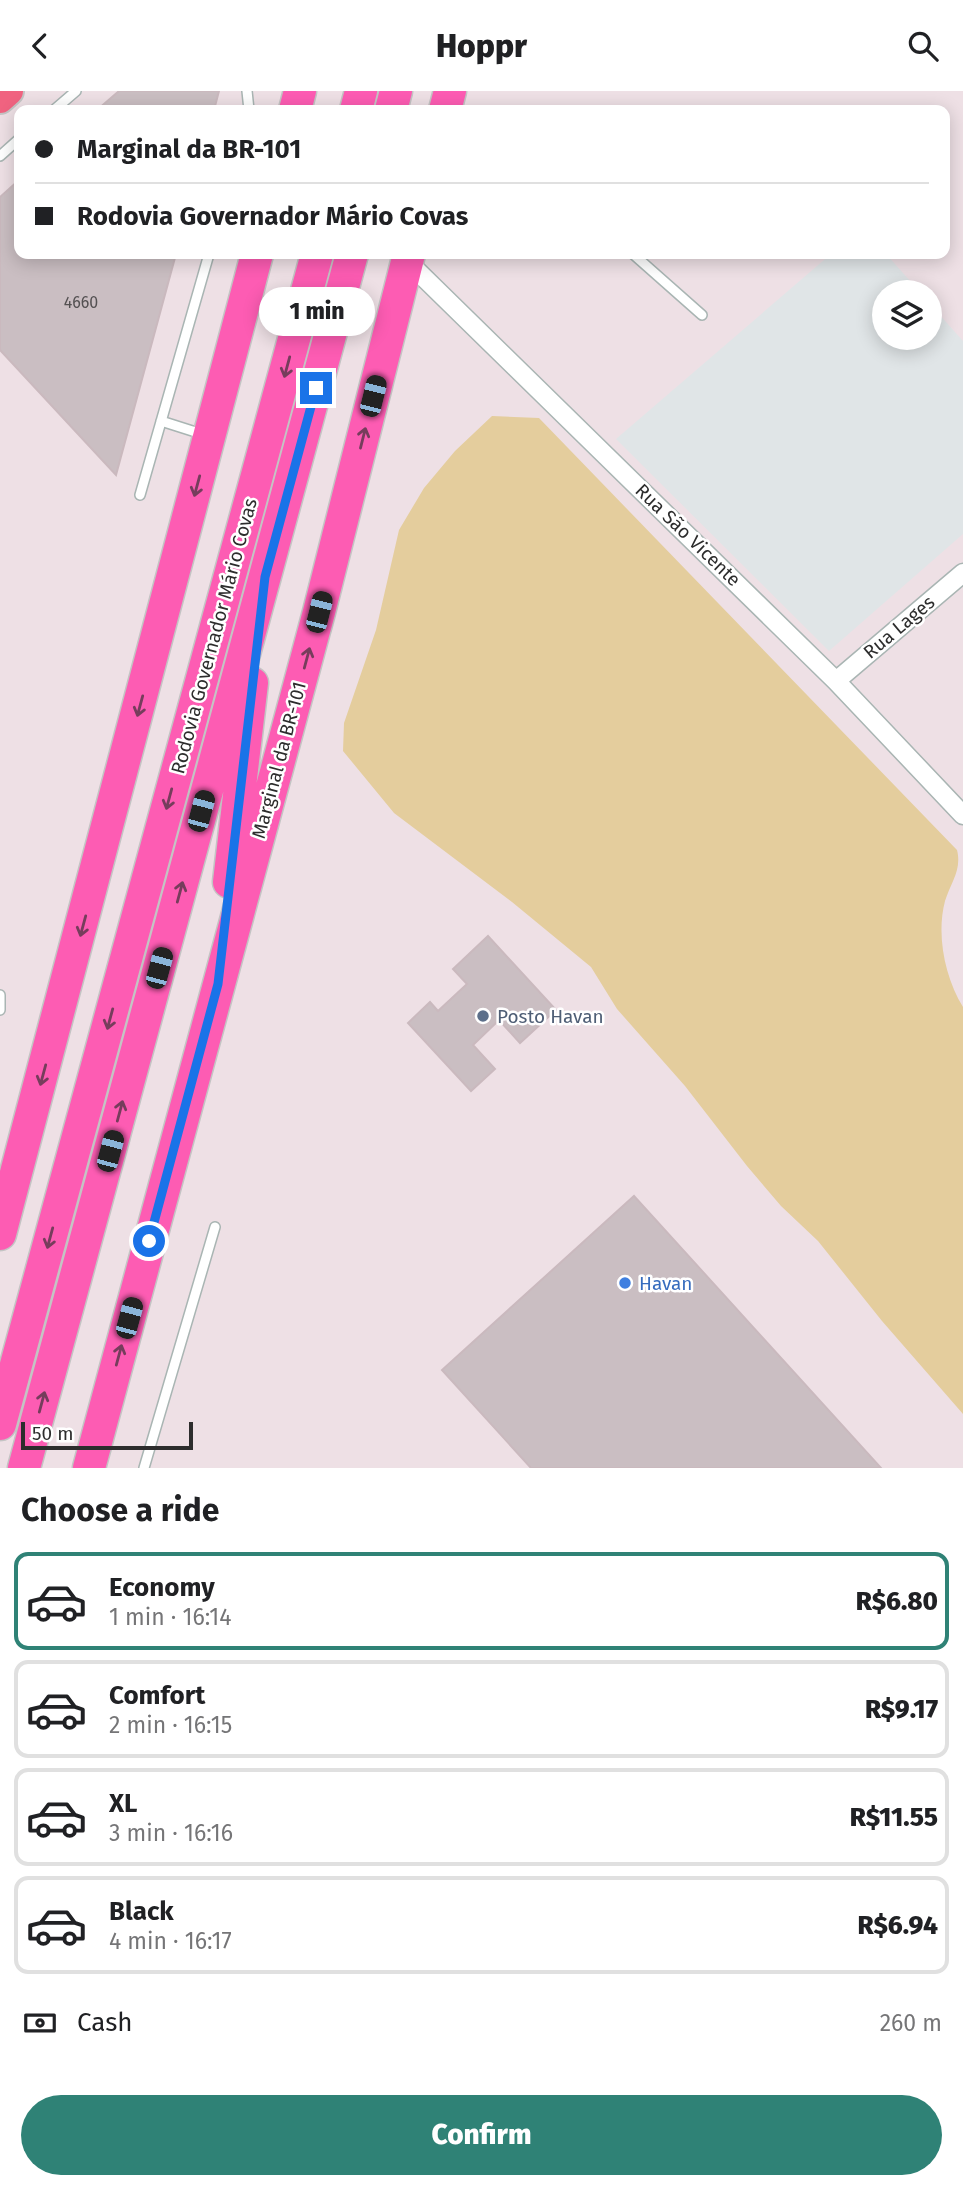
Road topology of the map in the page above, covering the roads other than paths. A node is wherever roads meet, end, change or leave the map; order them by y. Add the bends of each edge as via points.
1 (9, 91) edge
2 (76, 91) edge
3 (0, 99) edge
4 (60, 105) edge
5 (14, 143) edge
6 (0, 156) edge
7 (208, 259) edge
8 (256, 259) edge
9 (316, 259) edge
10 (351, 259) edge
11 (407, 259) edge
12 (410, 259) edge
13 (639, 259) edge
14 (702, 315) dead end
15 (161, 421) junction
16 (210, 436) junction
17 (141, 495) dead end
18 (963, 573) edge
19 (265, 577) junction
20 (836, 681) junction
21 (963, 815) edge
22 (218, 984) junction
23 (0, 995) edge
24 (0, 1010) edge
25 (215, 1227) dead end
26 (0, 1234) edge
27 (0, 1424) edge
28 (90, 1461) edge
29 (24, 1468) edge
30 (144, 1468) edge

1 - 3 main road
2 - 4 lane
5 - 6 lane
7 - 15 lane
8 - 16 highway
9 -> 27 highway, Rodovia Governador Mário Covas
10 - 19 highway, Rodovia Governador Mário Covas
22 -> 11 highway, Marginal da BR-101 via 319,612
12 - 20 street, Rua São Vicente
13 - 14 lane
15 - 16 lane
15 - 17 lane
16 -> 26 highway
18 - 20 street, Rua Lages
19 - 22 highway
29 -> 19 highway, Rodovia Governador Mário Covas
20 - 21 street, Rua São Vicente
28 -> 22 highway, Marginal da BR-101
23 - 24 lane
25 - 30 lane

